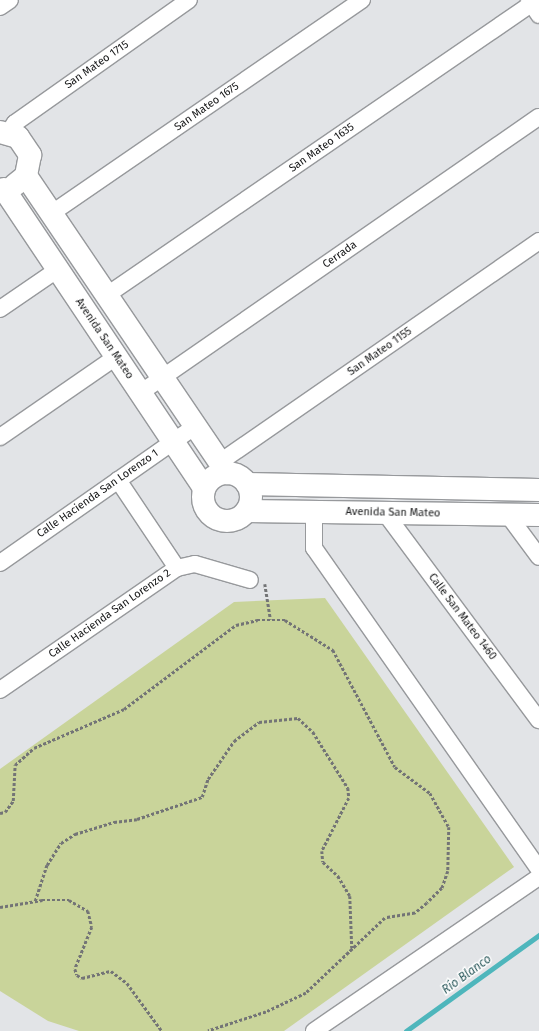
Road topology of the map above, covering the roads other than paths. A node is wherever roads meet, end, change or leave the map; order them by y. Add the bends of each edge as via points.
1 (10, 0) edge
2 (189, 0) edge
3 (362, 0) edge
4 (534, 5) edge
5 (0, 7) edge
6 (539, 117) edge
7 (2, 132) edge
8 (26, 176) junction
9 (2, 189) edge
10 (52, 213) junction
11 (539, 241) edge
12 (57, 270) junction
13 (105, 292) junction
14 (79, 302) junction
15 (0, 309) edge
16 (116, 357) junction
17 (163, 377) junction
18 (140, 393) junction
19 (196, 426) junction
20 (0, 437) edge
21 (173, 442) junction
22 (224, 468) junction
23 (118, 480) junction
24 (247, 484) junction
25 (204, 488) junction
26 (539, 490) edge
27 (247, 511) junction
28 (314, 512) junction
29 (385, 513) junction
30 (508, 515) junction
31 (539, 515) edge
32 (539, 557) edge
33 (0, 563) edge
34 (177, 568) junction
35 (250, 580) road end
36 (0, 690) edge
37 (539, 720) edge
38 (539, 869) edge
39 (539, 877) edge
40 (314, 1031) edge

1 - 5 street
2 - 7 street, San Mateo 1715
3 - 10 street, San Mateo 1675
4 - 13 street, San Mateo 1635
6 - 17 street, Cerrada
7 - 8 street via 18,137 30,155
8 - 9 street, Avenida San Mateo
8 - 10 street
9 - 12 street, Avenida San Mateo
10 - 13 street
11 - 22 street, San Mateo 1155
12 - 14 street, Avenida San Mateo
12 - 15 street
13 - 14 street
13 - 17 street
14 - 16 street, Avenida San Mateo
16 - 18 street, Avenida San Mateo
16 - 20 street
17 - 18 street, Cerrada
17 - 19 street
18 - 21 street, Avenida San Mateo
19 - 21 street, Calle Hacienda San Lorenzo 1
19 - 22 street
21 - 23 street, Calle Hacienda San Lorenzo 1
21 - 25 street, Avenida San Mateo
22 - 24 street
22 - 25 street
23 - 33 street, Calle Hacienda San Lorenzo 1
23 - 34 street
24 - 26 street
24 - 27 street via 251,493
25 - 27 street, Avenida San Mateo via 204,505 215,518 232,521
27 - 28 street, Avenida San Mateo
28 - 29 street, Avenida San Mateo
28 - 38 street via 314,548
29 - 30 street, Avenida San Mateo
29 - 37 street, Calle San Mateo 1460
30 - 31 street, Avenida San Mateo
30 - 32 street
34 - 35 street, Calle Hacienda San Lorenzo 2 via 195,564
34 - 36 street, Calle Hacienda San Lorenzo 2
39 - 40 street

